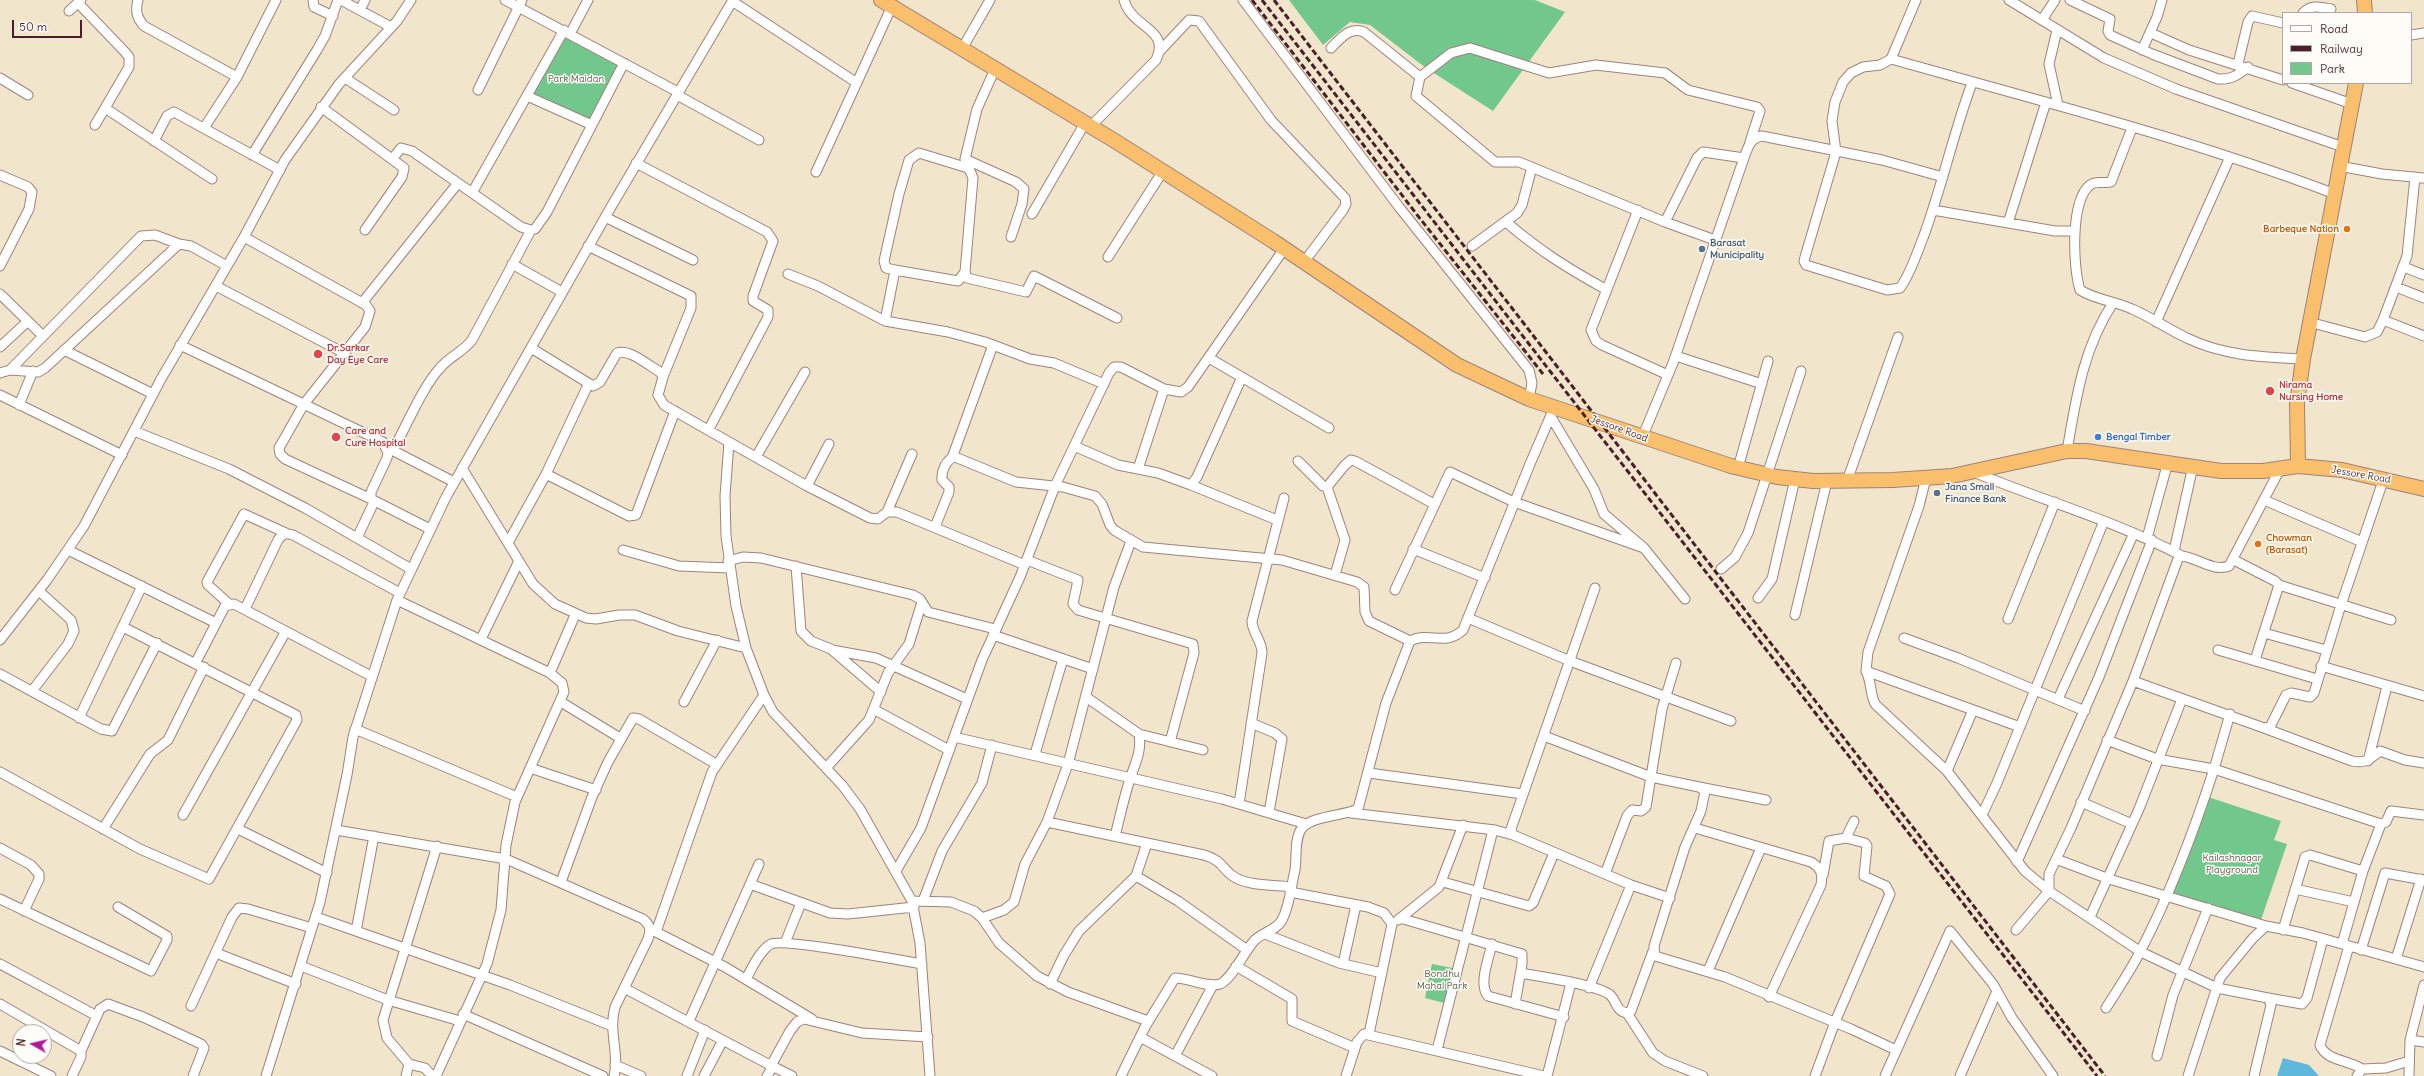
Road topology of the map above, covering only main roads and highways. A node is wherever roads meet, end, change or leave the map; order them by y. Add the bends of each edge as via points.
1 (2364, 0) edge
2 (886, 3) edge
3 (2365, 12) edge
4 (2356, 84) edge
5 (2298, 466) junction
6 (2424, 489) edge

1 - 3 highway
2 - 5 highway, Jessore Road via 1163,171 1456,365 1552,412 1599,420 1642,438 1735,467 1795,479 1847,481 1976,473 2067,451 2109,453 2246,472
4 - 5 highway via 2303,359 2298,403
5 - 6 highway, Jessore Road via 2342,470

